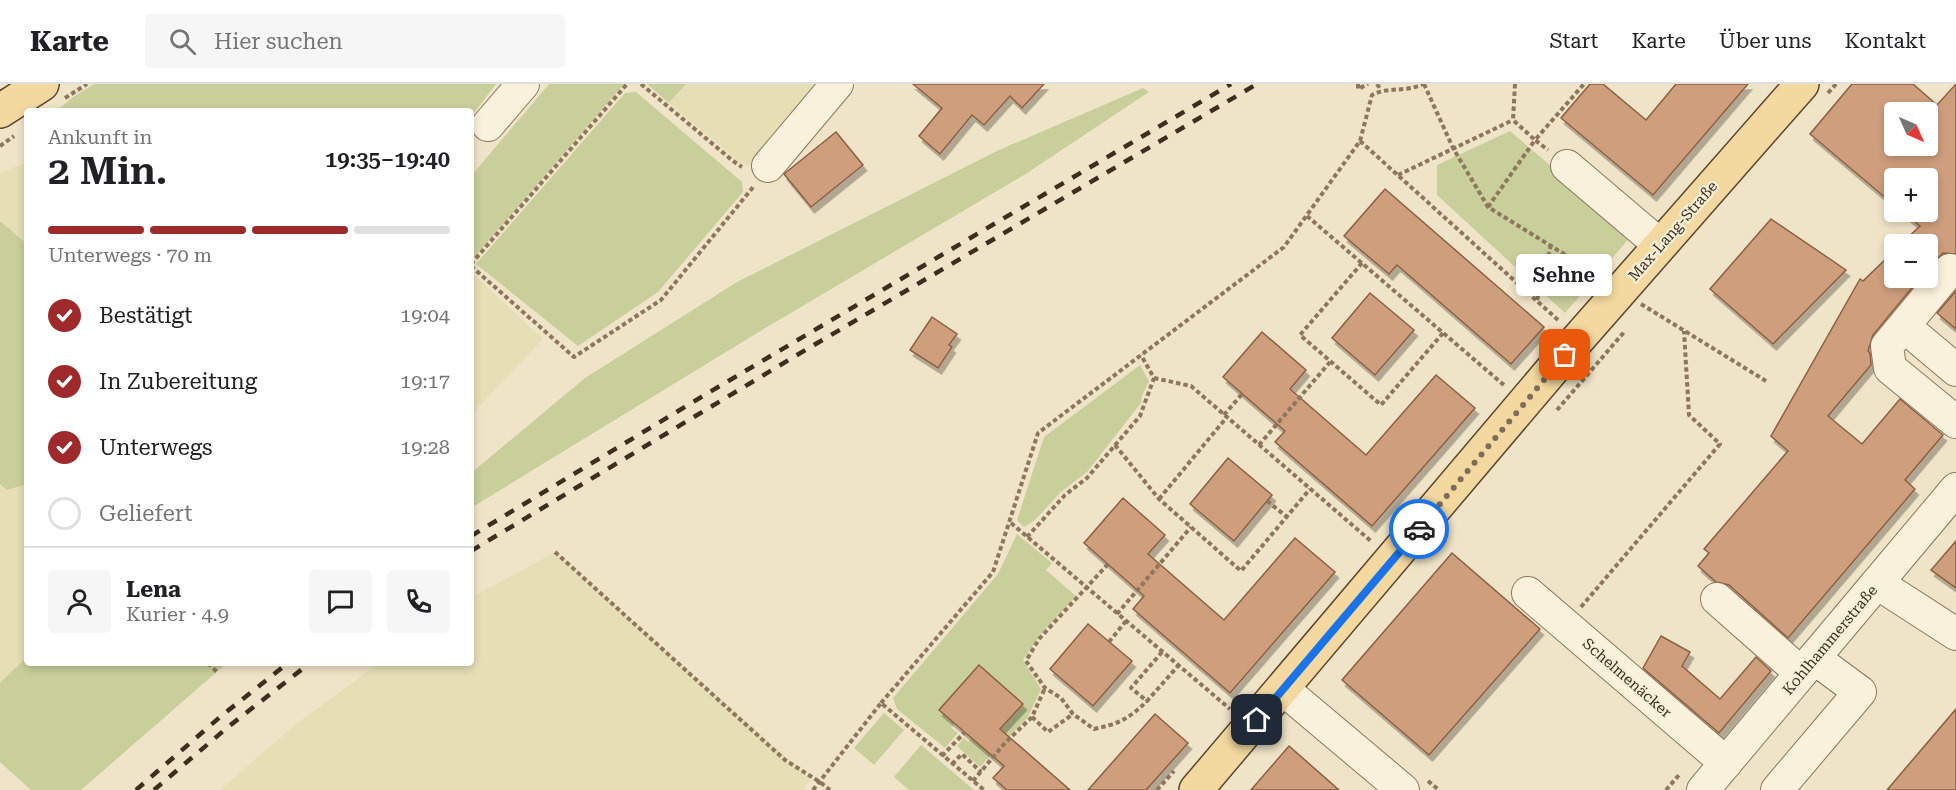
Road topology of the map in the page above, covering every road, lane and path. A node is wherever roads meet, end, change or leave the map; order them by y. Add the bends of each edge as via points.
1 (42, 84) edge
2 (523, 84) edge
3 (627, 84) edge
4 (641, 84) edge
5 (837, 84) edge
6 (1358, 84) edge
7 (1368, 84) edge
8 (1377, 84) edge
9 (1424, 84) edge
10 (1515, 84) edge
11 (1584, 84) edge
12 (1802, 84) edge
13 (1381, 90) junction
14 (0, 111) edge
15 (1513, 120) junction
16 (488, 125) dead end
17 (1536, 140) junction
18 (1360, 141) junction
19 (1453, 148) junction
20 (1567, 166) joint
21 (762, 168) junction
22 (1398, 175) junction
23 (1488, 207) junction
24 (1307, 216) junction
25 (1551, 245) junction
26 (1660, 245) junction
27 (474, 262) edge
28 (1362, 263) junction
29 (474, 268) edge
30 (1950, 270) dead end
31 (1620, 291) junction
32 (1537, 300) junction
33 (1683, 330) junction
34 (1443, 333) junction
35 (1579, 338) junction
36 (1918, 338) dead end
37 (1141, 355) junction
38 (1330, 362) junction
39 (1956, 370) edge
40 (1154, 378) junction
41 (1766, 381) dead end
42 (1505, 387) dead end
43 (1242, 394) dead end
44 (1226, 416) junction
45 (1956, 422) edge
46 (1115, 445) junction
47 (1259, 445) junction
48 (1310, 489) junction
49 (1956, 489) edge
50 (1158, 499) junction
51 (1267, 501) dead end
52 (1287, 517) junction
53 (1011, 523) junction
54 (1191, 527) junction
55 (1028, 537) junction
56 (1372, 543) dead end
57 (555, 552) dead end
58 (1108, 564) dead end
59 (1877, 583) junction
60 (1088, 589) junction
61 (1528, 593) dead end
62 (1717, 598) dead end
63 (1117, 614) junction
64 (1126, 621) junction
65 (1956, 634) edge
66 (1579, 636) junction
67 (1109, 642) dead end
68 (1162, 652) junction
69 (1808, 665) junction
70 (211, 666) edge
71 (1178, 666) junction
72 (218, 673) dead end
73 (1045, 688) junction
74 (1283, 689) junction
75 (1147, 701) junction
76 (881, 703) junction
77 (1230, 709) dead end
78 (1073, 714) junction
79 (1032, 717) junction
80 (965, 732) dead end
81 (942, 756) junction
82 (1726, 762) junction
83 (952, 764) junction
84 (981, 772) junction
85 (973, 781) junction
86 (820, 782) junction
87 (813, 790) edge
88 (830, 790) edge
89 (984, 790) edge
90 (1196, 790) edge
91 (1403, 790) edge
92 (1703, 790) edge
93 (1777, 790) edge

1 - 14 main road
2 - 16 street
3 - 27 path
4 - 21 path via 733,161
5 - 21 street
6 - 7 path via 1358,89
8 - 13 path
9 - 13 path via 1411,90
9 - 19 path
10 - 15 path
11 - 17 path
12 - 26 main road, Max-Lang-Straße
13 - 18 path via 1372,95
15 - 17 path
15 - 19 path
17 - 20 path
17 - 23 path
18 - 22 path
18 - 24 path
19 - 22 path
19 - 23 path
20 - 26 street
21 - 29 path via 754,187 661,300 574,357
22 - 32 path
23 - 25 path
24 - 28 path
24 - 37 path via 1284,247
25 - 31 path
25 - 32 path
26 - 31 main road, Max-Lang-Straße
28 - 34 path
28 - 38 path via 1300,335
30 - 45 street via 1887,346 1890,368
31 - 33 path
31 - 35 main road, Max-Lang-Straße
32 - 35 path
33 - 41 path
33 - 66 path via 1689,415 1720,444 1579,610
34 - 38 path via 1381,405
34 - 42 path
35 - 74 main road, Max-Lang-Straße
36 - 39 street
37 - 40 path
37 - 53 path via 1038,433
38 - 47 path
40 - 44 path via 1191,386
40 - 46 path via 1140,416
43 - 44 path
44 - 47 path
44 - 50 path
46 - 50 path
46 - 55 path
47 - 48 path
48 - 52 path
48 - 56 path
49 - 59 street, Kohlhammerstraße
50 - 54 path
51 - 52 path
52 - 54 path via 1241,571
53 - 55 path
53 - 76 path via 993,572
54 - 63 path
55 - 60 path
57 - 86 path via 785,760
58 - 60 path
59 - 65 street
59 - 69 street, Kohlhammerstraße
60 - 63 path
60 - 73 path via 1039,639 1026,661
61 - 66 street, Schelmenäcker
62 - 69 street
63 - 64 path
64 - 67 path
64 - 68 path
66 - 82 street, Schelmenäcker
68 - 71 path
68 - 75 path via 1131,688
69 - 82 street, Kohlhammerstraße
69 - 93 street via 1860,693
70 - 72 path
71 - 75 path
71 - 77 path
73 - 78 path via 1061,698
73 - 79 path
74 - 90 main road, Max-Lang-Straße
74 - 91 street
75 - 78 path via 1115,725 1094,729
76 - 81 path
76 - 86 path
78 - 79 path via 1048,732
79 - 84 path
80 - 81 path
81 - 83 path
82 - 92 street, Kohlhammerstraße
83 - 84 path via 962,754
83 - 85 path
84 - 85 path
85 - 89 path
86 - 87 path
86 - 88 path

